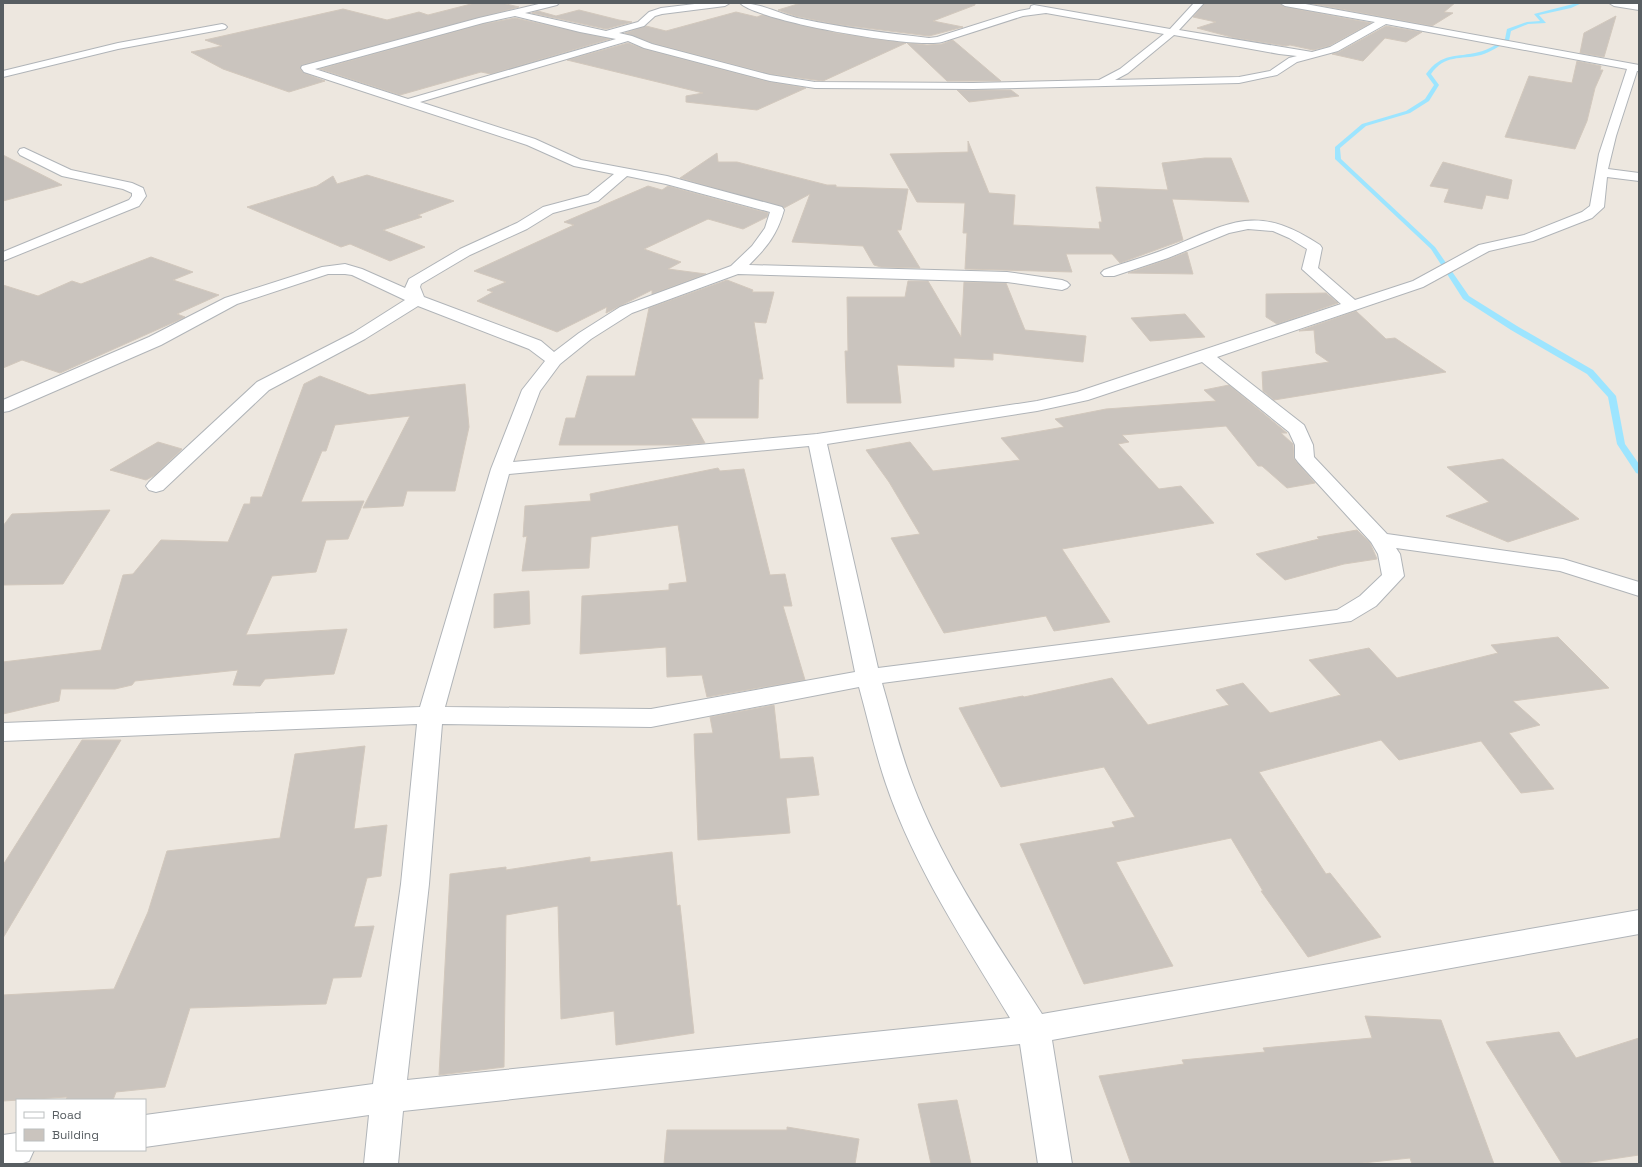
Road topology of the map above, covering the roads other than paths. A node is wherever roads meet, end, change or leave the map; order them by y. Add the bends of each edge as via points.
1 (554, 3) edge
2 (725, 3) edge
3 (745, 3) edge
4 (1199, 3) edge
5 (1285, 3) edge
6 (1614, 3) edge
7 (1017, 4) dead end
8 (1639, 7) edge
9 (1048, 10) junction
10 (515, 13) junction
11 (1383, 22) junction
12 (222, 26) dead end
13 (608, 33) junction
14 (1171, 33) junction
15 (628, 38) junction
16 (1317, 54) junction
17 (1636, 68) edge
18 (3, 74) edge
19 (1103, 82) junction
20 (409, 102) junction
21 (24, 152) dead end
22 (625, 172) junction
23 (1601, 172) junction
24 (1639, 177) edge
25 (3, 257) edge
26 (736, 269) junction
27 (1109, 273) dead end
28 (1062, 284) dead end
29 (417, 300) junction
30 (1351, 305) junction
31 (1204, 356) junction
32 (554, 360) junction
33 (3, 407) edge
34 (817, 440) junction
35 (501, 469) junction
36 (156, 486) dead end
37 (1380, 539) junction
38 (1639, 589) edge
39 (868, 677) junction
40 (430, 714) junction
41 (3, 732) edge
42 (1639, 922) edge
43 (1034, 1029) junction
44 (388, 1097) junction
45 (146, 1131) edge
46 (16, 1149) edge
47 (3, 1151) edge
48 (382, 1164) edge
49 (1055, 1164) edge

1 - 10 street
2 - 13 street via 661,11 652,14 641,24
3 - 9 street via 796,21 873,35 929,40 938,40 1022,13
4 - 14 street
5 - 11 street
6 - 8 street
7 - 9 street
9 - 14 street
10 - 13 street
10 - 20 street via 306,68
11 - 16 street via 1345,45
11 - 17 street
12 - 18 street via 118,46
13 - 15 street
14 - 16 street via 1279,51
14 - 19 street via 1124,71
15 - 19 street via 648,46 763,76 815,85 973,86
15 - 20 street
16 - 19 street via 1293,60 1273,73 1239,80
17 - 23 street via 1610,138
20 - 22 street via 531,142 578,163
21 - 25 street via 67,173 127,186 138,191 139,196 134,203
22 - 26 street via 667,180 777,210 772,228 757,249
22 - 29 street via 592,198 548,210 522,226 465,252 414,282 412,287
23 - 24 street
23 - 30 street via 1597,207 1587,215 1528,238 1484,248 1418,284
26 - 28 street via 1007,277
26 - 32 street via 626,310 585,336
27 - 30 street via 1225,229 1254,224 1271,225 1288,231 1315,248 1310,269
29 - 32 street via 535,345
29 - 33 street via 357,272 345,269 327,270 231,301 155,341
29 - 36 street via 359,336 263,386
30 - 31 street via 1340,311 1281,328
31 - 34 street via 1082,396 1037,406
31 - 37 street via 1297,429 1304,445 1305,458
32 - 35 street via 531,390
34 - 35 street
34 - 39 street
35 - 40 street
37 - 38 street via 1562,565
37 - 39 street via 1389,554 1393,576 1368,601 1343,616
39 - 40 street via 650,718
39 - 43 street via 899,784 921,835 950,893
40 - 41 street
40 - 44 street via 415,884
42 - 43 street
43 - 44 street
43 - 49 street
44 - 45 street
44 - 48 street
46 - 47 street

